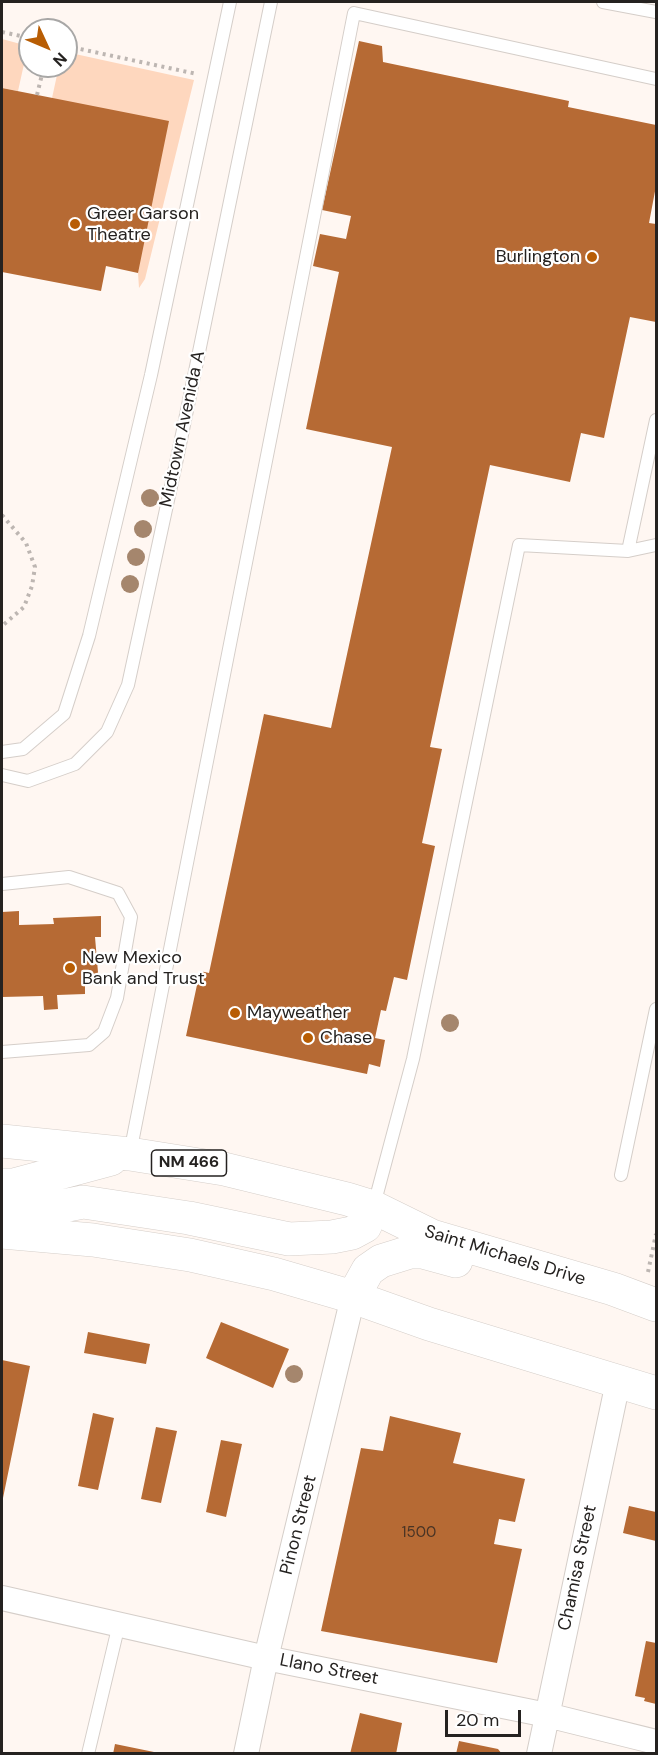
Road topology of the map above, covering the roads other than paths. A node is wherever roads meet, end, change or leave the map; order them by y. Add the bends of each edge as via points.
1 (230, 2) edge
2 (271, 2) edge
3 (603, 2) edge
4 (657, 12) edge
5 (657, 79) edge
6 (657, 420) edge
7 (657, 545) edge
8 (628, 551) junction
9 (2, 752) edge
10 (2, 775) edge
11 (2, 884) edge
12 (657, 1009) edge
13 (2, 1052) edge
14 (2, 1142) edge
15 (130, 1154) junction
16 (621, 1175) dead end
17 (2, 1185) edge
18 (374, 1207) junction
19 (2, 1218) edge
20 (2, 1232) edge
21 (652, 1279) edge
22 (613, 1289) junction
23 (353, 1297) junction
24 (657, 1305) edge
25 (618, 1382) junction
26 (657, 1393) edge
27 (2, 1598) edge
28 (119, 1624) junction
29 (266, 1658) junction
30 (547, 1715) junction
31 (657, 1742) edge
32 (88, 1754) edge
33 (246, 1754) edge
34 (539, 1754) edge

1 - 9 lane via 151,375 89,636 64,714 23,749
2 - 10 lane, Midtown Avenida A via 128,685 106,732 75,764 28,781
3 - 4 lane
5 - 15 lane via 354,13
6 - 8 lane
7 - 8 lane
8 - 18 lane via 519,545 413,1059
11 - 13 lane via 69,877 118,893 131,917 117,998 104,1032 89,1045
12 - 16 lane
14 - 15 main road, Saint Michaels Drive / NM 466
15 - 17 main road via 15,1185
15 - 18 main road, Saint Michaels Drive / NM 466 via 224,1169
18 - 19 main road via 365,1226 352,1233 290,1239 83,1202
18 - 21 main road via 430,1217
18 - 22 main road, Saint Michaels Drive / NM 466 via 432,1236
20 - 23 main road via 93,1240 189,1255
22 - 23 main road via 549,1289 423,1252 410,1252 381,1261 368,1270
22 - 24 main road, Saint Michaels Drive / NM 466
23 - 25 main road
23 - 29 street, Pinon Street
25 - 26 main road
25 - 30 street, Chamisa Street
27 - 28 street, Llano Street
28 - 29 street, Llano Street
28 - 32 lane
29 - 30 street, Llano Street
29 - 33 street, Pinon Street
30 - 31 street, Llano Street
30 - 34 street, Chamisa Street

